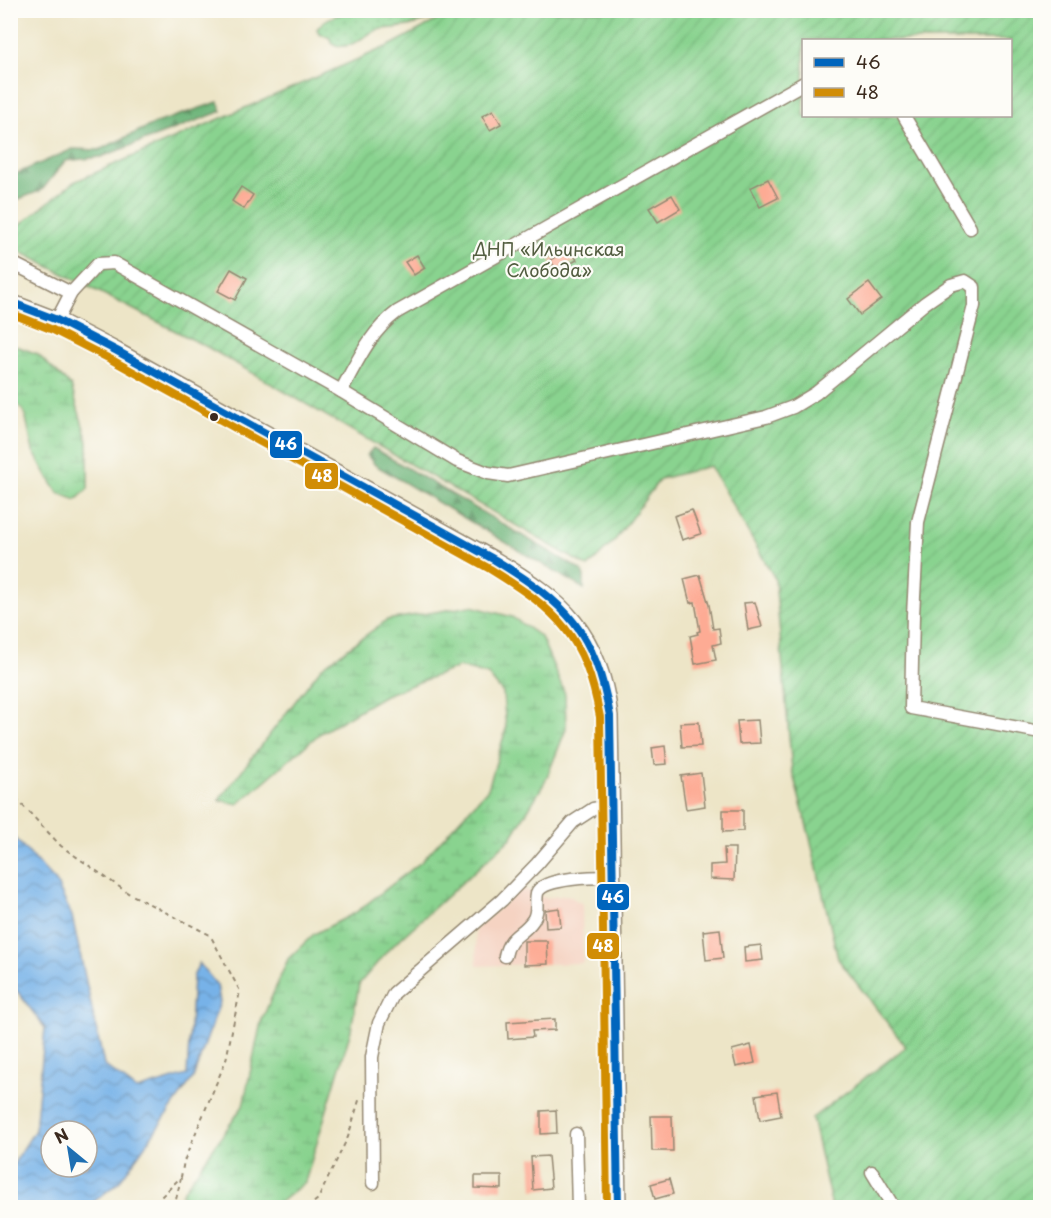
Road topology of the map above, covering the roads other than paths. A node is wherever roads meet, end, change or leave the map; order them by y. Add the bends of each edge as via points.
1 (802, 83) edge
2 (905, 117) edge
3 (970, 228) dead end
4 (10, 262) edge
5 (71, 293) junction
6 (10, 302) edge
7 (57, 320) junction
8 (341, 391) junction
9 (1041, 732) edge
10 (612, 806) junction
11 (531, 871) junction
12 (612, 877) junction
13 (543, 886) junction
14 (505, 956) dead end
15 (576, 1134) dead end
16 (872, 1172) dead end
17 (373, 1183) dead end
18 (578, 1208) edge
19 (618, 1208) edge
20 (894, 1208) edge

1 - 8 street via 396,312 372,335
2 - 3 street
4 - 5 street
5 - 7 street
5 - 8 street via 98,264 114,263
6 - 7 main road
7 - 10 main road via 414,514 516,572 550,597 582,632 603,674 610,716
8 - 9 street via 457,461 508,476 766,417 793,407 816,393 925,303 951,285 965,282 974,287 974,306 918,522 911,708
10 - 11 street via 582,814
10 - 12 main road
11 - 13 street
11 - 17 street via 404,983 383,1012 372,1057
12 - 13 street via 580,878
12 - 19 main road
13 - 14 street via 537,892 534,920 511,940
15 - 18 street
16 - 20 street

